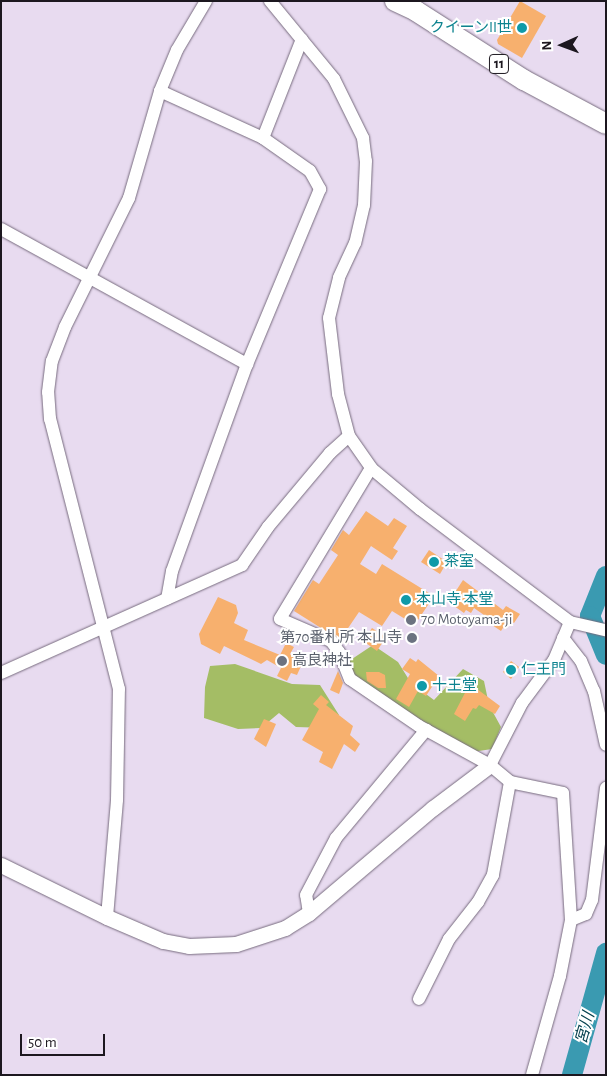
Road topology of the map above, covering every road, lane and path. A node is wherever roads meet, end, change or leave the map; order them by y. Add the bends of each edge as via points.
1 (206, 1) edge
2 (270, 1) edge
3 (395, 1) edge
4 (302, 39) junction
5 (160, 91) junction
6 (606, 124) edge
7 (263, 138) junction
8 (1, 229) edge
9 (91, 277) junction
10 (247, 364) junction
11 (349, 436) junction
12 (371, 468) junction
13 (167, 599) junction
14 (573, 622) junction
15 (103, 626) junction
16 (606, 630) edge
17 (563, 638) junction
18 (1, 673) edge
19 (426, 730) junction
20 (606, 745) edge
21 (490, 765) junction
22 (510, 782) junction
23 (606, 788) edge
24 (1, 865) edge
25 (309, 913) junction
26 (106, 918) junction
27 (571, 920) junction
28 (419, 999) dead end
29 (532, 1075) edge

1 - 5 street via 177,50
2 - 4 street
3 - 6 highway, 11 via 416,10 524,80
4 - 7 street
4 - 11 street via 334,79 348,104 363,138 366,162 367,187 356,243 339,278 329,318 338,394
5 - 7 street
5 - 9 street via 129,198
7 - 10 street via 310,171 320,190
8 - 9 street
9 - 10 street
9 - 15 street via 65,327 52,361 48,392 50,419
10 - 13 street via 172,571
11 - 12 street
11 - 13 street via 330,453 274,520 242,565
12 - 14 street via 414,504
12 - 19 street via 280,618 331,641 350,679
13 - 15 street
14 - 16 street
14 - 17 street
15 - 18 street
15 - 26 street via 119,689 117,800
17 - 20 street via 581,661 594,691
17 - 21 street via 554,660 522,703
19 - 21 street
19 - 25 street via 336,838 306,895
21 - 22 street
21 - 25 street via 433,808
22 - 27 street via 563,793
22 - 28 street via 493,875 478,902 449,939
23 - 27 street via 592,900 586,914
24 - 26 street
25 - 26 street via 260,939 213,947 163,942
27 - 29 street via 560,976

